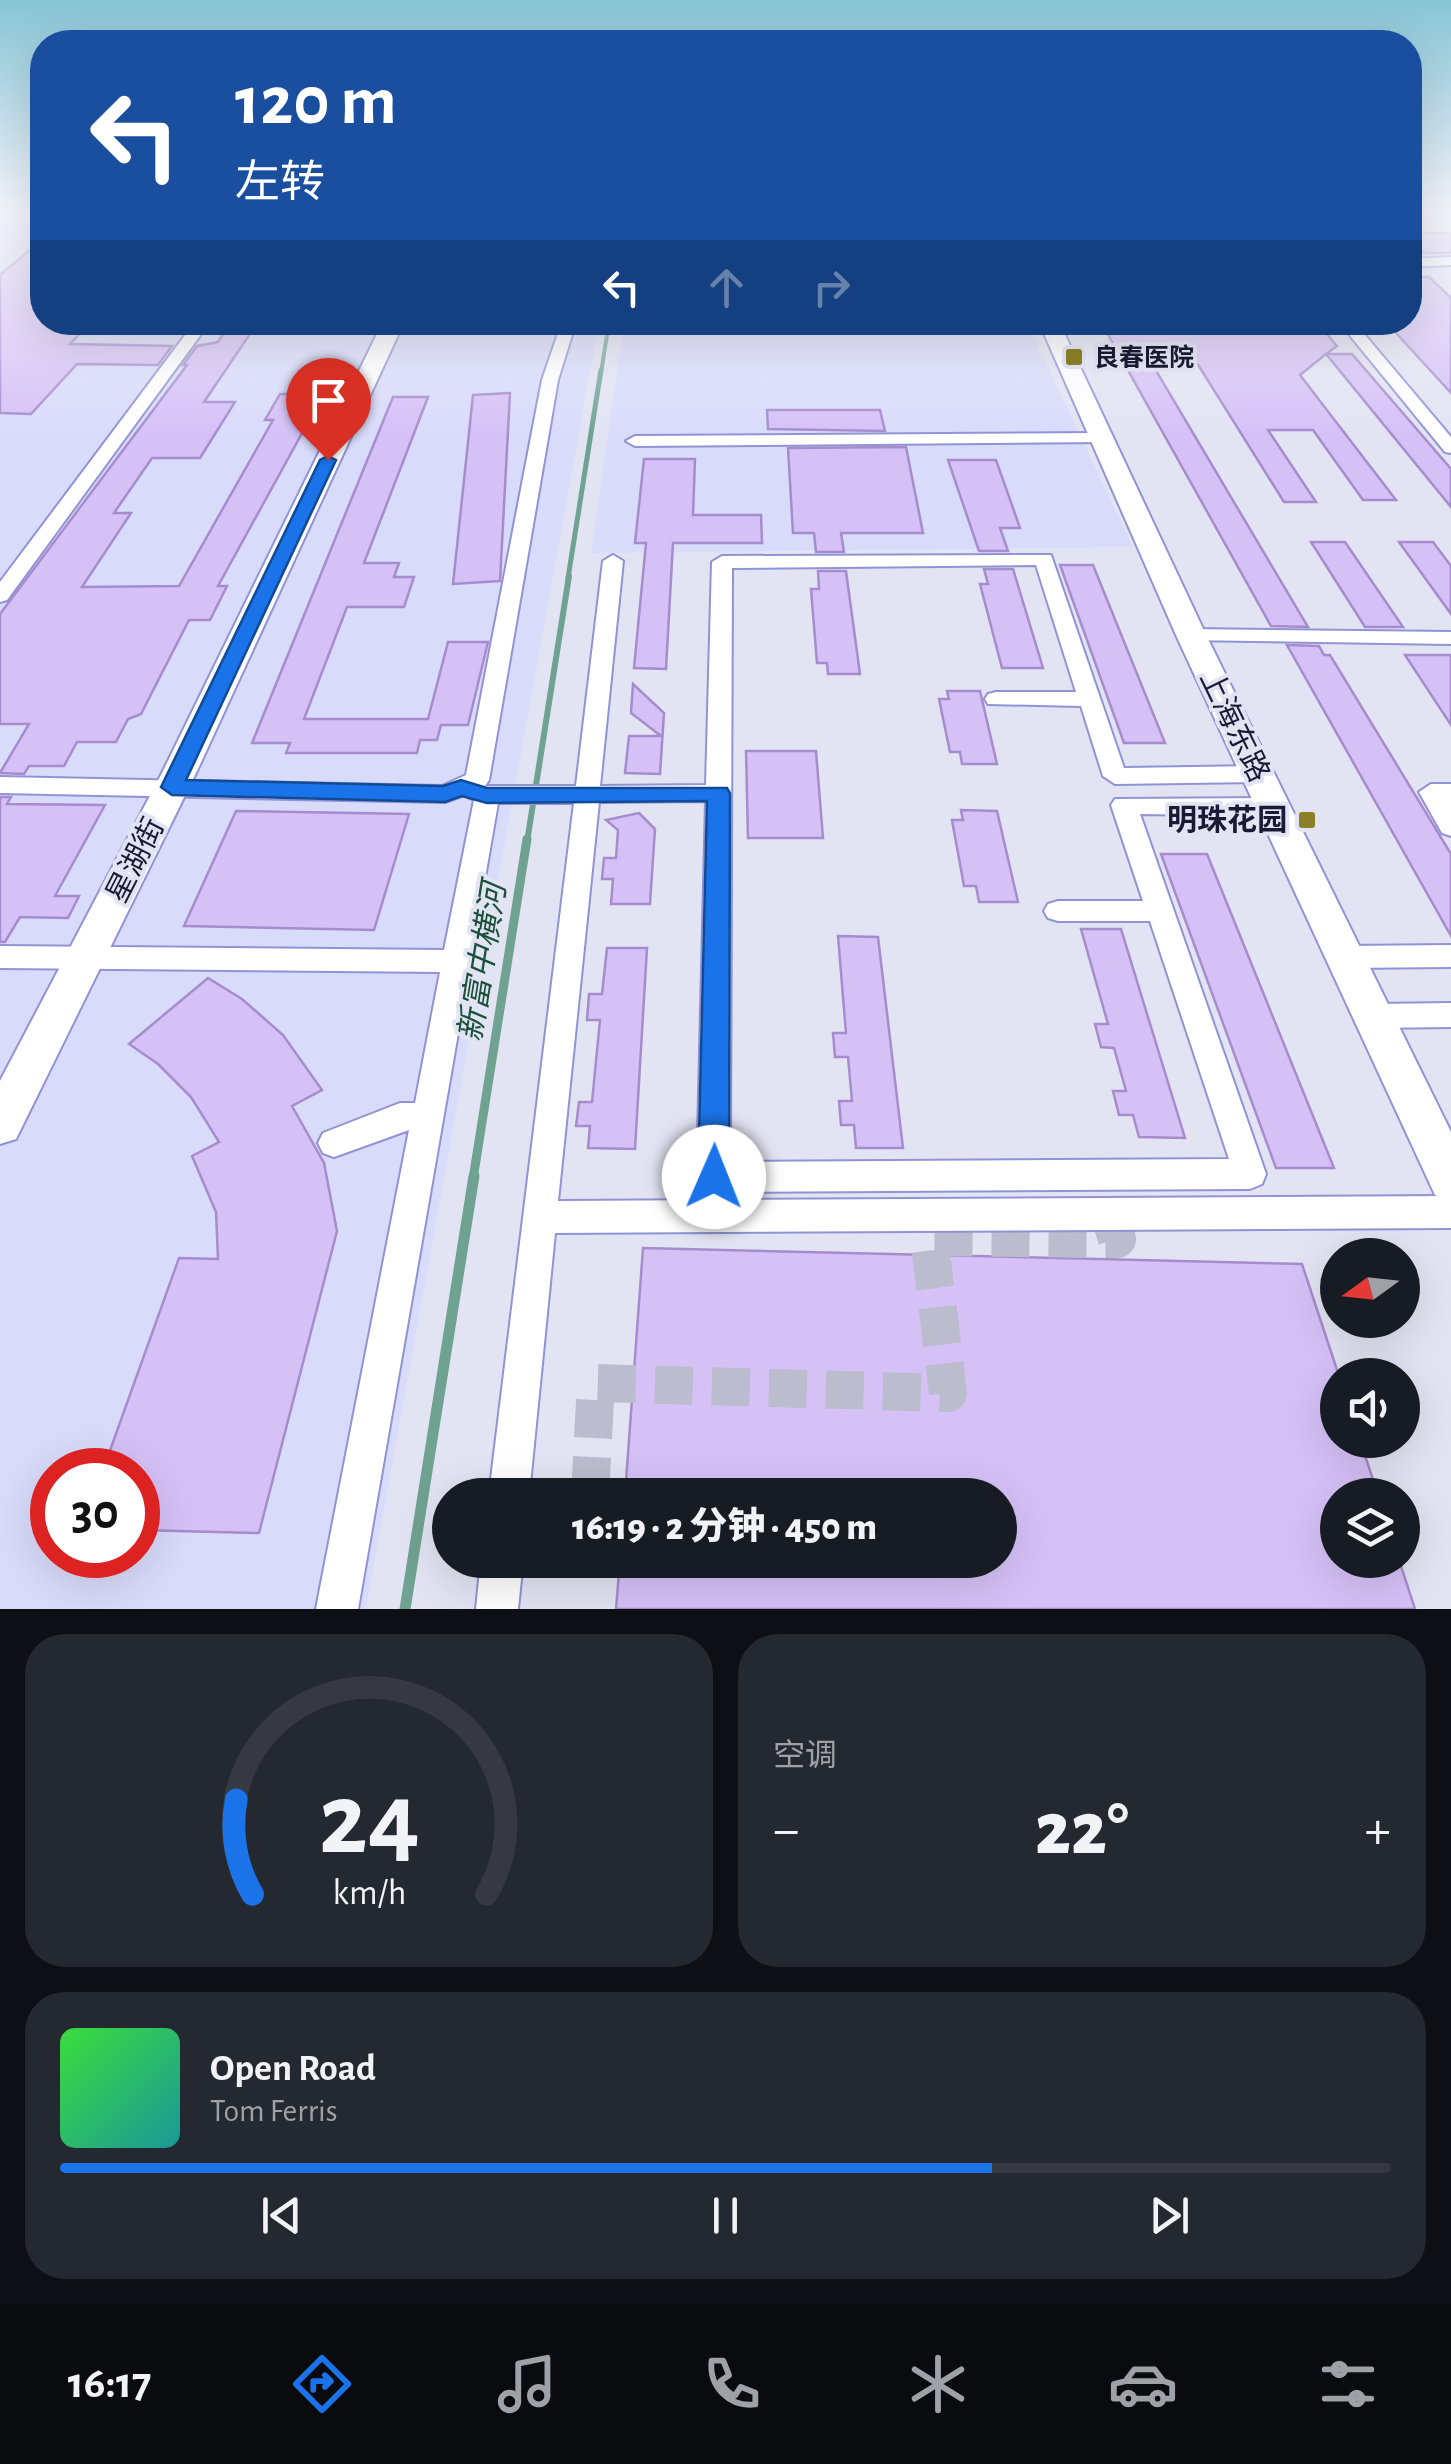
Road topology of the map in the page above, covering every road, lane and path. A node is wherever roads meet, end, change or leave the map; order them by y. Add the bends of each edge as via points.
1 (193, 335) edge
2 (388, 335) edge
3 (565, 335) edge
4 (1056, 335) edge
5 (1357, 335) edge
6 (1102, 438) junction
7 (636, 441) dead end
8 (1451, 448) edge
9 (613, 561) dead end
10 (0, 596) edge
11 (1191, 635) junction
12 (1451, 638) edge
13 (996, 699) dead end
14 (1090, 699) junction
15 (1258, 774) junction
16 (0, 785) edge
17 (172, 787) junction
18 (1451, 792) edge
19 (484, 793) junction
20 (719, 793) junction
21 (574, 794) junction
22 (1273, 806) junction
23 (1451, 827) edge
24 (1058, 910) dead end
25 (1160, 911) junction
26 (1451, 956) edge
27 (1345, 957) junction
28 (0, 958) edge
29 (84, 958) junction
30 (456, 962) junction
31 (1451, 1015) edge
32 (1373, 1016) junction
33 (428, 1116) junction
34 (0, 1125) edge
35 (334, 1144) dead end
36 (1451, 1180) edge
37 (1451, 1212) edge
38 (537, 1216) junction
39 (511, 1478) edge
40 (500, 1578) edge
41 (337, 1609) edge
42 (497, 1609) edge

1 - 10 street
2 - 17 street, 星湖街
3 - 19 street via 550,380 477,780
4 - 6 street, 上海东路
5 - 8 street
6 - 7 street
6 - 11 street, 上海东路
9 - 21 street
11 - 12 street
11 - 15 street, 上海东路
13 - 14 street
14 - 15 street via 1116,776
14 - 20 street via 1044,559 722,562
15 - 22 street, 上海东路
16 - 17 street
17 - 19 street
17 - 29 street, 星湖街
18 - 23 street via 1430,792
19 - 21 street
19 - 30 street
20 - 21 street
20 - 25 street via 714,1177 1250,1174
21 - 38 street
22 - 25 street via 1124,806
22 - 27 street, 上海东路
24 - 25 street
26 - 27 street
27 - 32 street, 上海东路
28 - 29 street
29 - 30 street
29 - 34 street, 星湖街
30 - 33 street
31 - 32 street
32 - 36 street, 上海东路
33 - 35 street via 400,1117
33 - 41 street
37 - 38 street
38 - 39 street
40 - 42 street

